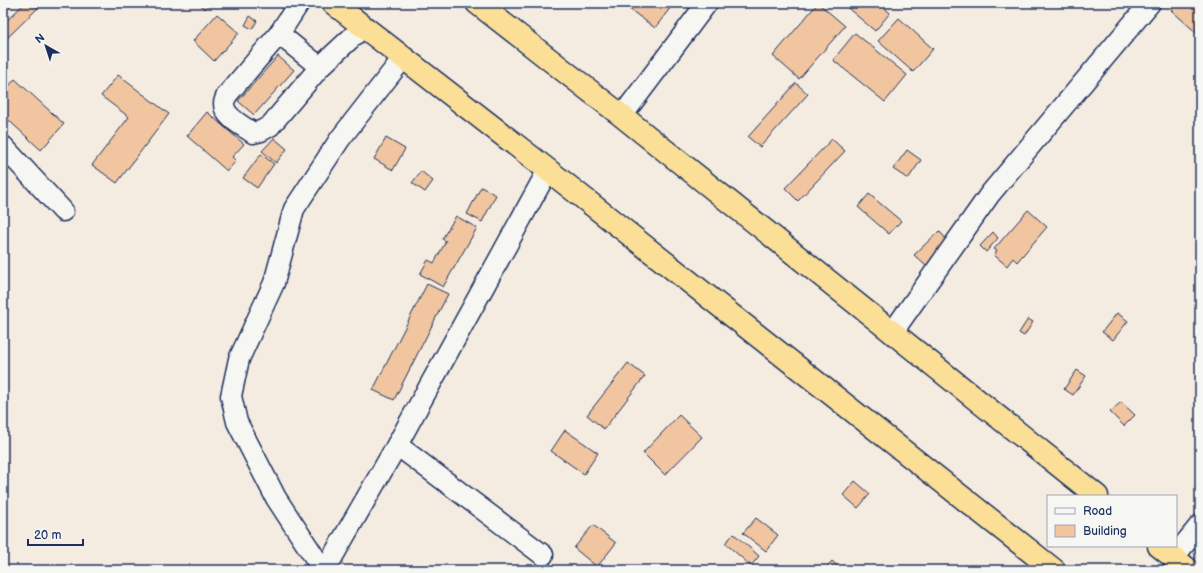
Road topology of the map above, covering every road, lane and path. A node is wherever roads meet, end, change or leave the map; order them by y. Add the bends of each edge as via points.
1 (299, 3) edge
2 (333, 3) edge
3 (477, 3) edge
4 (707, 3) edge
5 (1150, 3) edge
6 (363, 27) junction
7 (280, 34) junction
8 (403, 58) junction
9 (320, 67) junction
10 (622, 116) junction
11 (3, 146) edge
12 (548, 170) junction
13 (63, 212) dead end
14 (892, 333) junction
15 (397, 445) junction
16 (1096, 495) edge
17 (1200, 525) edge
18 (543, 555) dead end
19 (1174, 558) edge
20 (324, 570) edge
21 (1054, 570) edge

1 - 7 street
2 - 6 highway
3 - 10 highway
4 - 10 street
5 - 14 street via 990,194
6 - 8 highway
6 - 9 street
7 - 9 street
7 - 9 street via 227,94 225,110 232,119 252,133 262,131 270,126
8 - 12 highway
8 - 20 street via 340,139 294,209 274,283 239,359 231,396 237,422 276,498
10 - 14 highway
11 - 13 street
12 - 15 street
12 - 21 highway
14 - 16 highway
15 - 18 street
15 - 20 street
17 - 19 street

